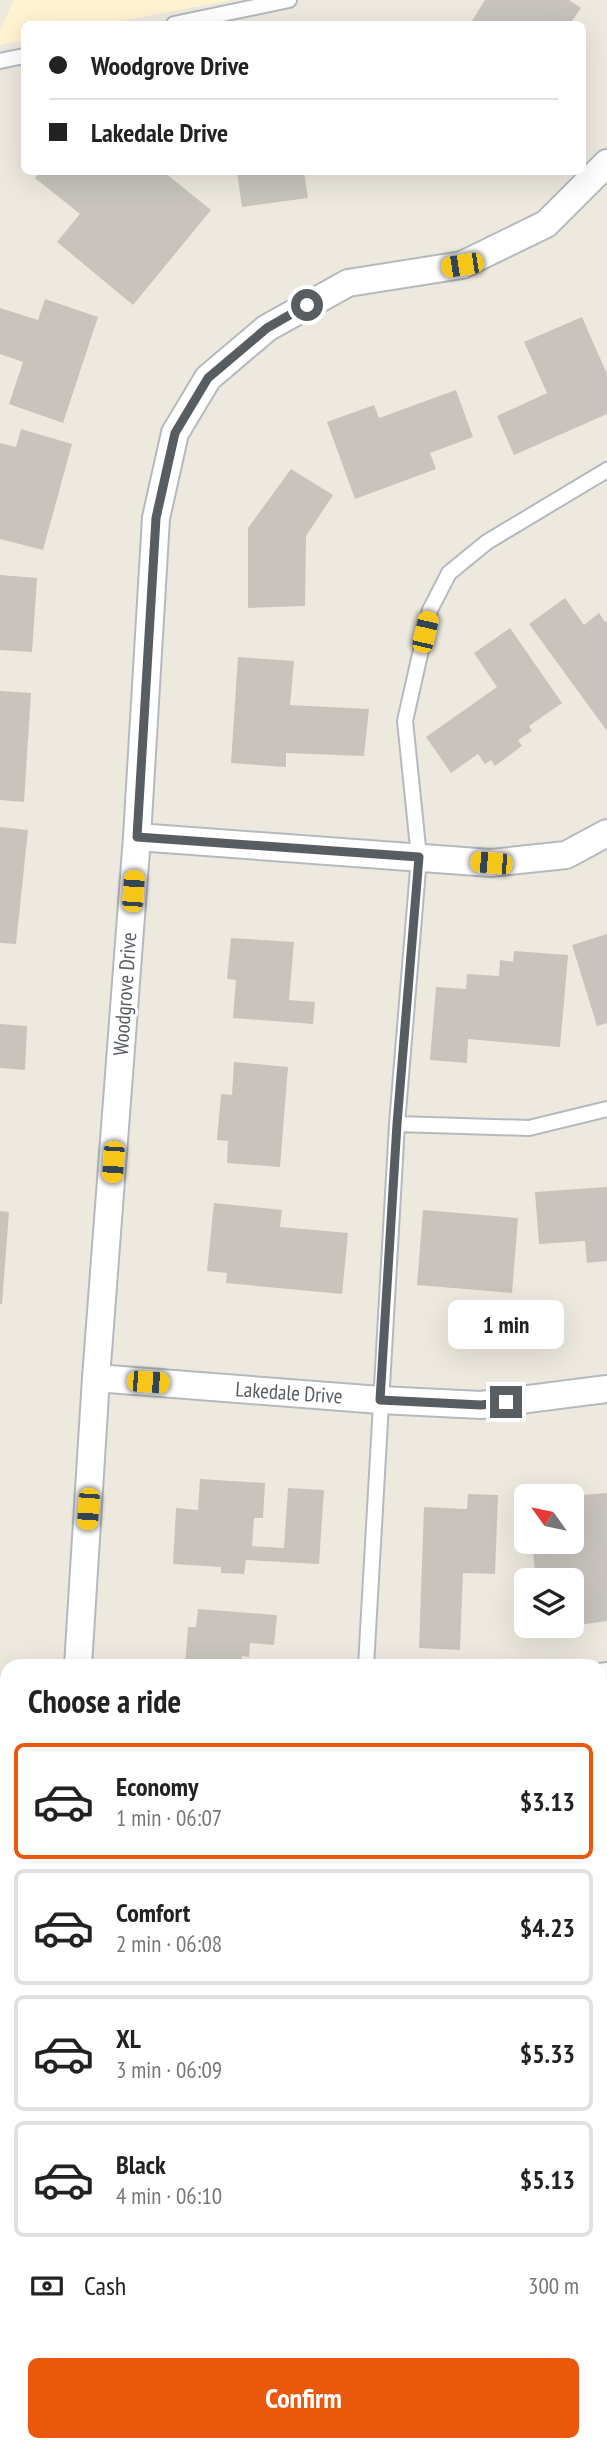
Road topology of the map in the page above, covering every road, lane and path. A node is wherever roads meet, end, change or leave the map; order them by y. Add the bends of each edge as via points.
1 (289, 0) edge
2 (188, 21) edge
3 (21, 57) edge
4 (0, 61) edge
5 (607, 163) edge
6 (607, 470) edge
7 (607, 833) edge
8 (137, 837) junction
9 (419, 857) junction
10 (607, 1109) edge
11 (397, 1124) junction
12 (96, 1378) junction
13 (607, 1389) edge
14 (380, 1400) junction
15 (78, 1659) edge
16 (366, 1659) edge

1 - 2 lane
3 - 4 lane
5 - 8 street, Woodgrove Drive via 546,224 462,265 348,283 267,328 208,378 175,433 156,518
6 - 9 lane via 487,542 449,573 430,610 405,721
7 - 9 street via 566,855 491,863
8 - 9 street
8 - 12 street, Woodgrove Drive
9 - 11 lane
10 - 11 lane via 528,1128
11 - 14 lane
12 - 14 street, Lakedale Drive
12 - 15 street, Woodgrove Drive
13 - 14 street, Lakedale Drive via 481,1405
14 - 16 lane

